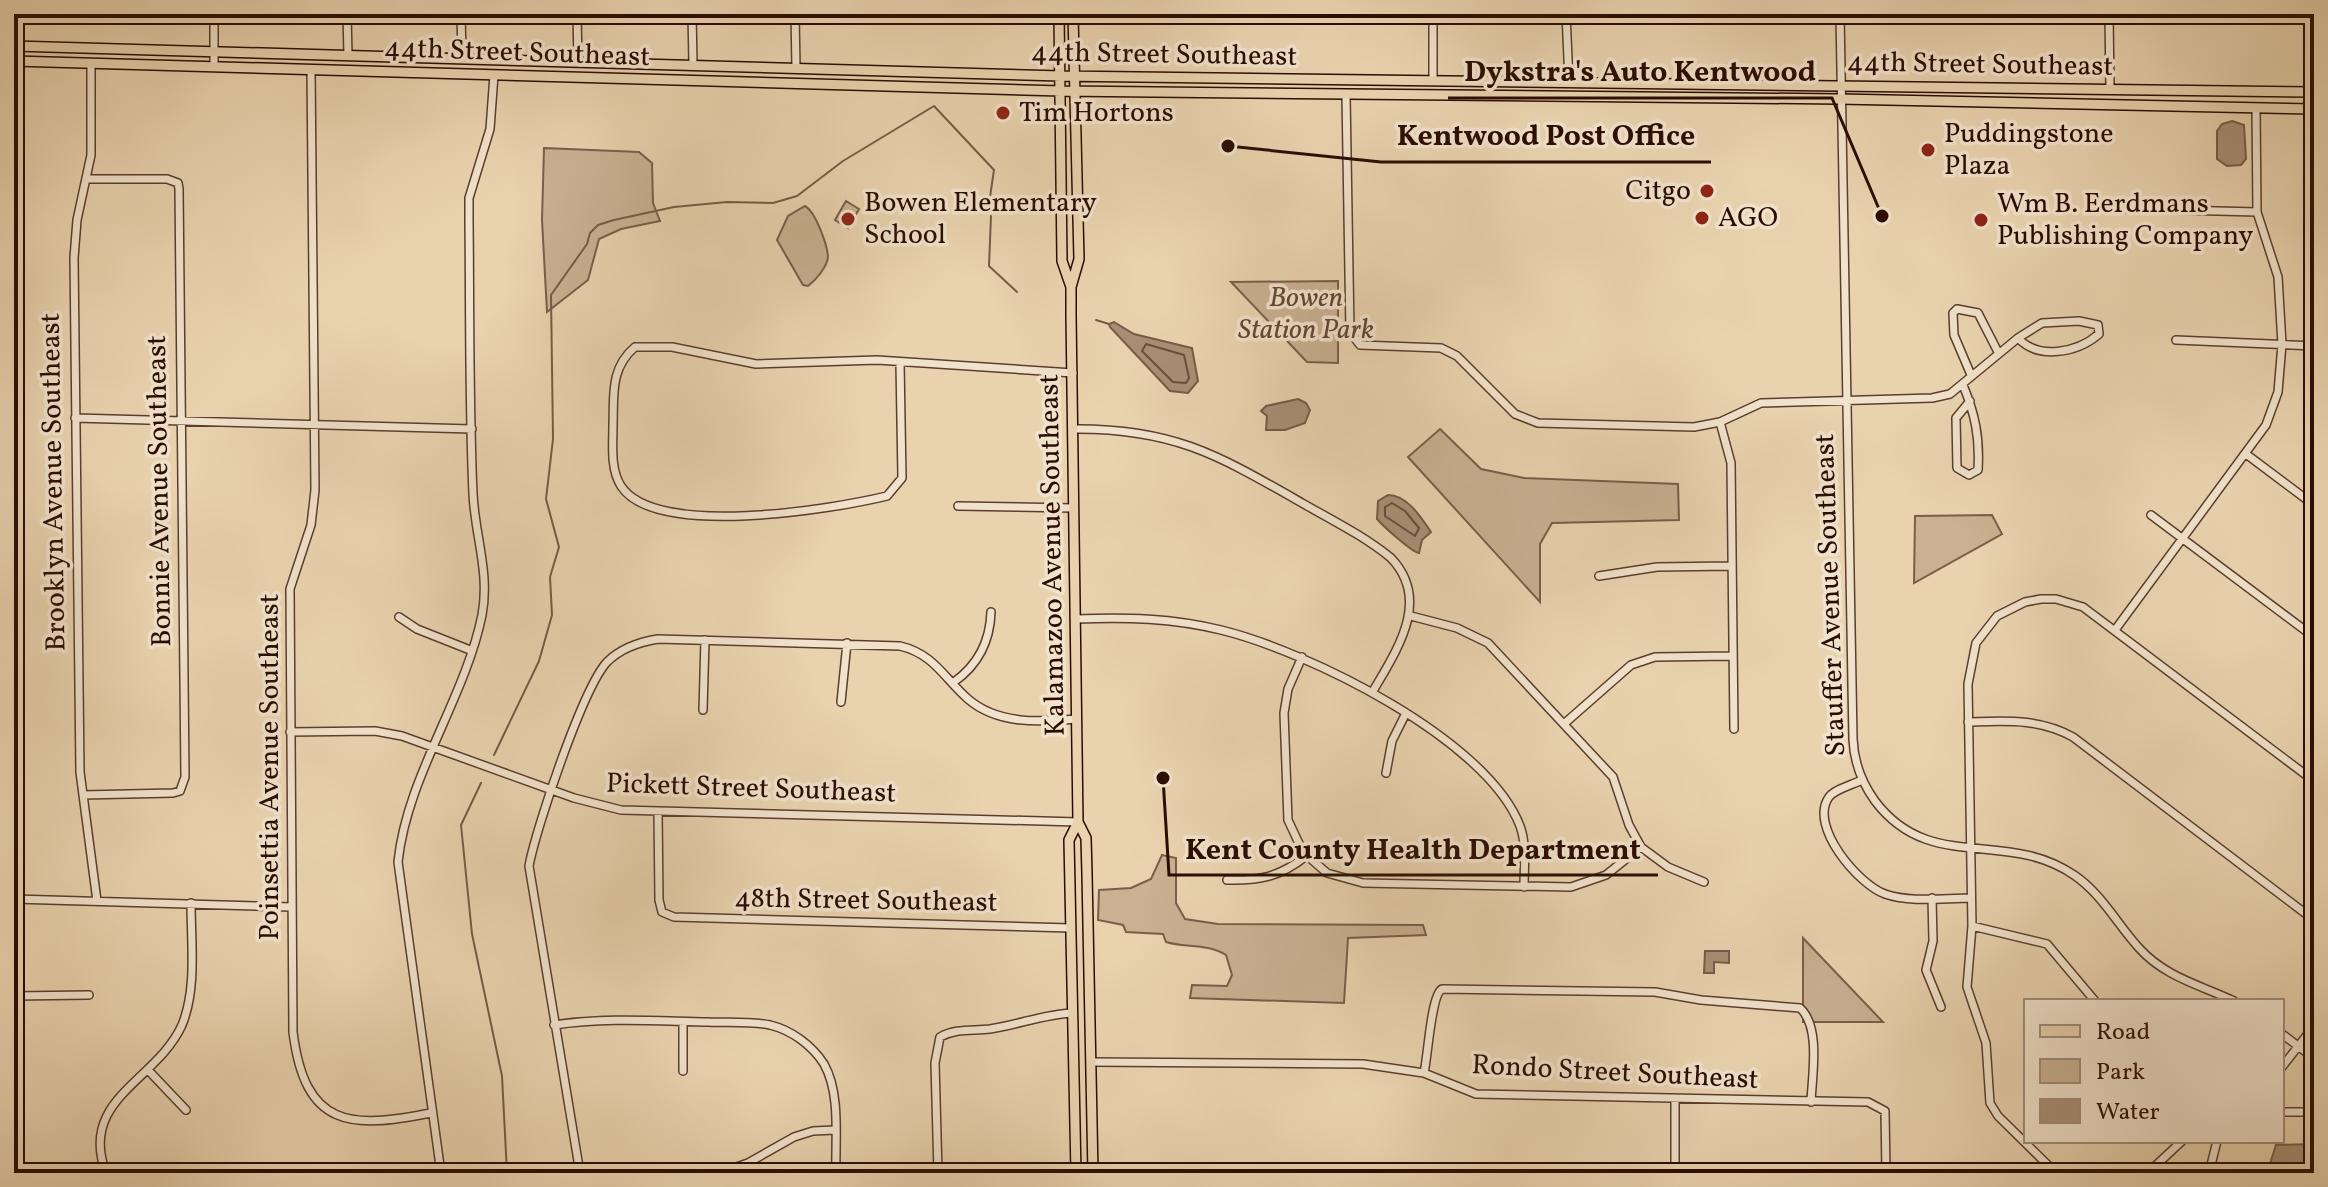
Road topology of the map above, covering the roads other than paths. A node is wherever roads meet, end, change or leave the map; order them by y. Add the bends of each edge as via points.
1 (214, 14) edge
2 (347, 14) edge
3 (461, 14) edge
4 (577, 14) edge
5 (692, 14) edge
6 (795, 14) edge
7 (1059, 14) edge
8 (1073, 14) edge
9 (1433, 14) edge
10 (1566, 14) edge
11 (1840, 14) edge
12 (2109, 14) edge
13 (14, 46) edge
14 (214, 50) junction
15 (335, 54) junction
16 (348, 55) junction
17 (462, 57) junction
18 (520, 59) junction
19 (14, 61) edge
20 (578, 62) junction
21 (91, 63) junction
22 (665, 64) junction
23 (693, 64) junction
24 (214, 67) junction
25 (796, 67) junction
26 (822, 68) junction
27 (311, 69) junction
28 (919, 72) junction
29 (443, 73) junction
30 (494, 75) junction
31 (1061, 76) junction
32 (1075, 76) junction
33 (647, 79) junction
34 (1321, 79) junction
35 (1372, 79) junction
36 (1433, 80) junction
37 (1569, 81) junction
38 (776, 82) junction
39 (1710, 82) junction
40 (802, 83) junction
41 (1840, 84) junction
42 (901, 86) junction
43 (1997, 87) junction
44 (2034, 87) junction
45 (2110, 89) junction
46 (1061, 91) junction
47 (1075, 92) junction
48 (2280, 92) junction
49 (2314, 92) edge
50 (1300, 94) junction
51 (1346, 95) junction
52 (1547, 97) junction
53 (1657, 98) junction
54 (1839, 99) junction
55 (1985, 102) junction
56 (2019, 103) junction
57 (2050, 103) junction
58 (2256, 108) junction
59 (2314, 109) edge
60 (88, 179) junction
61 (2099, 208) dead end
62 (2257, 212) junction
63 (1061, 224) junction
64 (1078, 245) junction
65 (1071, 287) junction
66 (2018, 338) junction
67 (2176, 340) dead end
68 (2282, 344) junction
69 (2314, 346) edge
70 (1998, 352) junction
71 (900, 363) junction
72 (1073, 373) junction
73 (1971, 375) junction
74 (1963, 385) junction
75 (1970, 401) junction
76 (1847, 402) junction
77 (75, 418) junction
78 (181, 420) junction
79 (1720, 422) junction
80 (315, 424) junction
81 (472, 429) junction
82 (1073, 429) junction
83 (2246, 454) junction
84 (2314, 505) edge
85 (958, 506) dead end
86 (1074, 508) junction
87 (2151, 515) dead end
88 (2182, 537) junction
89 (1731, 566) junction
90 (1599, 576) dead end
91 (991, 612) dead end
92 (1411, 616) junction
93 (399, 617) dead end
94 (1076, 619) junction
95 (2115, 630) junction
96 (2314, 637) edge
97 (705, 640) junction
98 (847, 643) junction
99 (470, 650) junction
100 (1733, 656) junction
101 (1302, 657) junction
102 (954, 682) junction
103 (1372, 693) junction
104 (841, 702) dead end
105 (703, 710) dead end
106 (1405, 715) junction
107 (1077, 719) junction
108 (1968, 722) junction
109 (1565, 723) junction
110 (1734, 729) dead end
111 (290, 732) junction
112 (434, 746) junction
113 (1386, 773) dead end
114 (1862, 780) junction
115 (2314, 781) edge
116 (552, 791) junction
117 (83, 795) junction
118 (658, 811) junction
119 (1078, 822) junction
120 (1641, 847) junction
121 (1970, 847) junction
122 (1306, 856) junction
123 (1227, 880) dead end
124 (1704, 882) dead end
125 (1524, 887) junction
126 (1932, 898) junction
127 (1971, 898) junction
128 (14, 899) edge
129 (97, 901) junction
130 (191, 903) junction
131 (292, 907) junction
132 (2314, 920) edge
133 (1972, 926) junction
134 (1071, 928) junction
135 (89, 995) dead end
136 (14, 996) edge
137 (2093, 999) edge
138 (2229, 999) edge
139 (1941, 1007) dead end
140 (1073, 1013) junction
141 (683, 1022) junction
142 (554, 1025) junction
143 (2314, 1026) edge
144 (2284, 1036) edge
145 (2298, 1046) junction
146 (2314, 1058) edge
147 (1091, 1062) junction
148 (2284, 1064) edge
149 (148, 1070) junction
150 (683, 1071) dead end
151 (1424, 1073) junction
152 (1091, 1079) junction
153 (1675, 1100) junction
154 (1811, 1102) junction
155 (186, 1110) dead end
156 (2284, 1112) edge
157 (2314, 1112) edge
158 (431, 1113) junction
159 (835, 1130) junction
160 (2024, 1142) edge
161 (2025, 1143) edge
162 (2180, 1143) edge
163 (2216, 1143) edge
164 (580, 1171) edge
165 (106, 1173) edge
166 (441, 1173) edge
167 (836, 1173) edge
168 (938, 1173) edge
169 (1078, 1173) edge
170 (1093, 1173) edge
171 (1675, 1173) edge
172 (1886, 1173) edge
173 (2056, 1173) edge
174 (2128, 1173) edge
175 (2209, 1173) edge

1 - 14 street
2 - 16 street
3 - 17 street
4 - 20 street
5 - 23 street
6 - 25 street
7 - 31 main road, Kalamazoo Avenue Southeast
8 - 32 main road, Kalamazoo Avenue Southeast
9 - 36 street
10 - 37 street
11 - 41 street, Stauffer Avenue Southeast
12 - 45 street
13 - 14 main road, 44th Street Southeast
14 - 15 main road, 44th Street Southeast
14 - 24 street
15 - 16 main road, 44th Street Southeast
15 - 27 main road via 318,59
16 - 17 main road, 44th Street Southeast
17 - 18 main road, 44th Street Southeast
17 - 29 main road
18 - 20 main road, 44th Street Southeast
18 - 30 main road via 502,64
19 - 21 main road, 44th Street Southeast
20 - 22 main road, 44th Street Southeast
21 - 24 main road, 44th Street Southeast
21 - 60 street, Brooklyn Avenue Southeast
22 - 23 main road, 44th Street Southeast
22 - 33 main road via 652,69
23 - 25 main road, 44th Street Southeast
24 - 27 main road, 44th Street Southeast
25 - 26 main road, 44th Street Southeast
25 - 38 main road
26 - 28 main road, 44th Street Southeast
26 - 40 main road
27 - 29 main road, 44th Street Southeast
27 - 80 street, Poinsettia Avenue Southeast
28 - 31 main road, 44th Street Southeast
28 - 42 main road
29 - 30 main road, 44th Street Southeast
30 - 33 main road, 44th Street Southeast
30 - 81 street via 490,129 469,198
31 - 32 main road, 44th Street Southeast
31 - 46 main road, Kalamazoo Avenue Southeast
32 - 34 main road, 44th Street Southeast
32 - 47 main road, Kalamazoo Avenue Southeast
33 - 38 main road, 44th Street Southeast
34 - 35 main road, 44th Street Southeast
34 - 50 main road
35 - 36 main road, 44th Street Southeast
35 - 51 main road via 1352,85
36 - 37 main road, 44th Street Southeast
37 - 39 main road, 44th Street Southeast
37 - 52 main road
38 - 40 main road, 44th Street Southeast
39 - 41 main road, 44th Street Southeast
39 - 53 main road via 1703,87 1670,86
40 - 42 main road, 44th Street Southeast
41 - 43 main road, 44th Street Southeast
41 - 54 street, Stauffer Avenue Southeast
42 - 46 main road, 44th Street Southeast
43 - 44 main road, 44th Street Southeast
43 - 55 main road
44 - 45 main road, 44th Street Southeast
44 - 56 main road via 2022,92
45 - 48 main road, 44th Street Southeast
45 - 57 main road via 2100,100
46 - 47 main road, 44th Street Southeast
46 - 63 main road, Kalamazoo Avenue Southeast
47 - 50 main road, 44th Street Southeast
47 - 64 main road, Kalamazoo Avenue Southeast
48 - 49 main road, 44th Street Southeast
48 - 58 main road via 2262,98
50 - 51 main road, 44th Street Southeast
51 - 52 main road, 44th Street Southeast
51 - 79 street via 1350,332 1360,345 1448,351 1515,414 1538,423 1666,428
52 - 53 main road, 44th Street Southeast
53 - 54 main road, 44th Street Southeast
54 - 55 main road, 44th Street Southeast
54 - 76 street, Stauffer Avenue Southeast
55 - 56 main road, 44th Street Southeast
56 - 57 main road, 44th Street Southeast
57 - 58 main road, 44th Street Southeast
58 - 59 main road, 44th Street Southeast
58 - 62 street
60 - 77 street, Brooklyn Avenue Southeast via 75,236
60 - 78 street, Bonnie Avenue Southeast via 178,183
61 - 62 street
62 - 68 street via 2278,277
63 - 64 main road via 1067,243
63 - 65 main road, Kalamazoo Avenue Southeast via 1062,261
64 - 65 main road, Kalamazoo Avenue Southeast
65 - 72 main road, Kalamazoo Avenue Southeast
66 - 66 street via 2042,323 2062,320 2093,322 2100,329 2086,343 2050,352 2031,350
66 - 70 street
67 - 68 street
68 - 69 street
68 - 83 street via 2272,410
70 - 73 street
70 - 73 street via 1978,313 1957,309 1954,335
71 - 71 street via 756,364 672,347 635,347 618,365 614,388 615,473 621,486 647,507 698,517 748,516 887,496 902,478
71 - 72 street
72 - 82 main road, Kalamazoo Avenue Southeast
73 - 74 street
74 - 75 street
74 - 76 street via 1932,398
75 - 75 street via 1979,458 1978,470 1969,475 1957,468 1956,418
76 - 79 street via 1761,403
76 - 114 street, Stauffer Avenue Southeast via 1853,739
77 - 78 street
77 - 117 street, Brooklyn Avenue Southeast
78 - 80 street
78 - 117 street, Bonnie Avenue Southeast via 183,786 173,793
79 - 89 street via 1731,463
80 - 81 street
80 - 111 street, Poinsettia Avenue Southeast via 313,512 290,589
81 - 99 street via 473,499 486,579
82 - 86 main road, Kalamazoo Avenue Southeast
82 - 92 street via 1138,431 1224,458 1391,558 1407,579
83 - 84 street
83 - 88 street
85 - 86 street
86 - 94 main road, Kalamazoo Avenue Southeast
87 - 88 street
88 - 95 street
88 - 96 street
89 - 90 street via 1657,567
89 - 100 street
91 - 102 street via 980,655
92 - 103 street
92 - 109 street via 1484,640
93 - 99 street
94 - 101 street via 1167,620 1220,629
94 - 107 main road, Kalamazoo Avenue Southeast
95 - 108 street via 2092,612 2056,599 2009,608 1976,643 1969,668
95 - 115 street
97 - 98 street
97 - 105 street
97 - 116 street via 658,639 623,650 606,664 592,685
98 - 102 street via 918,651
98 - 104 street
99 - 112 street
100 - 109 street via 1660,657 1631,665
100 - 110 street
101 - 103 street
101 - 122 street via 1288,689 1284,728 1288,820
102 - 107 street via 979,707 1007,718
103 - 106 street
106 - 113 street via 1392,741
106 - 125 street via 1454,747 1511,808 1522,831
107 - 119 main road, Kalamazoo Avenue Southeast
108 - 121 street
108 - 132 street via 2031,721 2073,737
109 - 120 street via 1613,777
111 - 112 street, Pickett Street Southeast via 375,731
111 - 131 street, Poinsettia Avenue Southeast
112 - 116 street, Pickett Street Southeast
112 - 158 street via 405,825 398,862
114 - 121 street, Stauffer Avenue Southeast via 1902,829 1935,844
114 - 126 street via 1831,794 1825,810 1829,840 1878,890
116 - 118 street, Pickett Street Southeast via 606,807
116 - 142 street via 529,866
117 - 129 street, Brooklyn Avenue Southeast
118 - 119 street, Pickett Street Southeast
118 - 134 street, 48th Street Southeast via 662,912 683,919
119 - 134 main road, Kalamazoo Avenue Southeast via 1069,840
119 - 147 main road, Kalamazoo Avenue Southeast via 1086,838
120 - 124 street via 1668,867
120 - 125 street via 1588,883
121 - 127 street
121 - 138 street, Stauffer Avenue Southeast via 2020,851 2064,869 2095,893 2158,965
122 - 123 street via 1278,875
122 - 125 street via 1319,869 1348,881
126 - 127 street
126 - 139 street via 1933,941 1926,970
127 - 133 street
128 - 129 street
129 - 130 street
130 - 131 street
130 - 149 street via 188,1007 180,1028
131 - 158 street, Poinsettia Avenue Southeast via 293,1032 300,1073 315,1096 339,1117 365,1123
133 - 137 street via 2047,944
133 - 160 street via 1967,987 1986,1043 1990,1103
134 - 140 main road, Kalamazoo Avenue Southeast
135 - 136 street
140 - 152 main road via 1084,1024
140 - 168 street via 940,1037 935,1063
140 - 169 main road, Kalamazoo Avenue Southeast
141 - 142 street
141 - 150 street
141 - 159 street via 769,1025 800,1039 824,1064 833,1090
142 - 164 street
143 - 145 street
144 - 145 street
145 - 146 street
145 - 148 street
147 - 151 street, Rondo Street Southeast via 1363,1064
147 - 152 main road, Kalamazoo Avenue Southeast
149 - 155 street
149 - 165 street via 110,1108 100,1131
151 - 153 street, Rondo Street Southeast via 1476,1094
151 - 154 street via 1434,999 1442,989 1655,992 1800,1008 1812,1040
152 - 170 main road, Kalamazoo Avenue Southeast
153 - 154 street, Rondo Street Southeast
153 - 171 street
154 - 172 street, Rondo Street Southeast via 1879,1105 1887,1120
156 - 157 street
158 - 166 street
159 - 164 street via 794,1137 725,1171
159 - 167 street
161 - 173 street
162 - 174 street via 2152,1169
163 - 175 street

